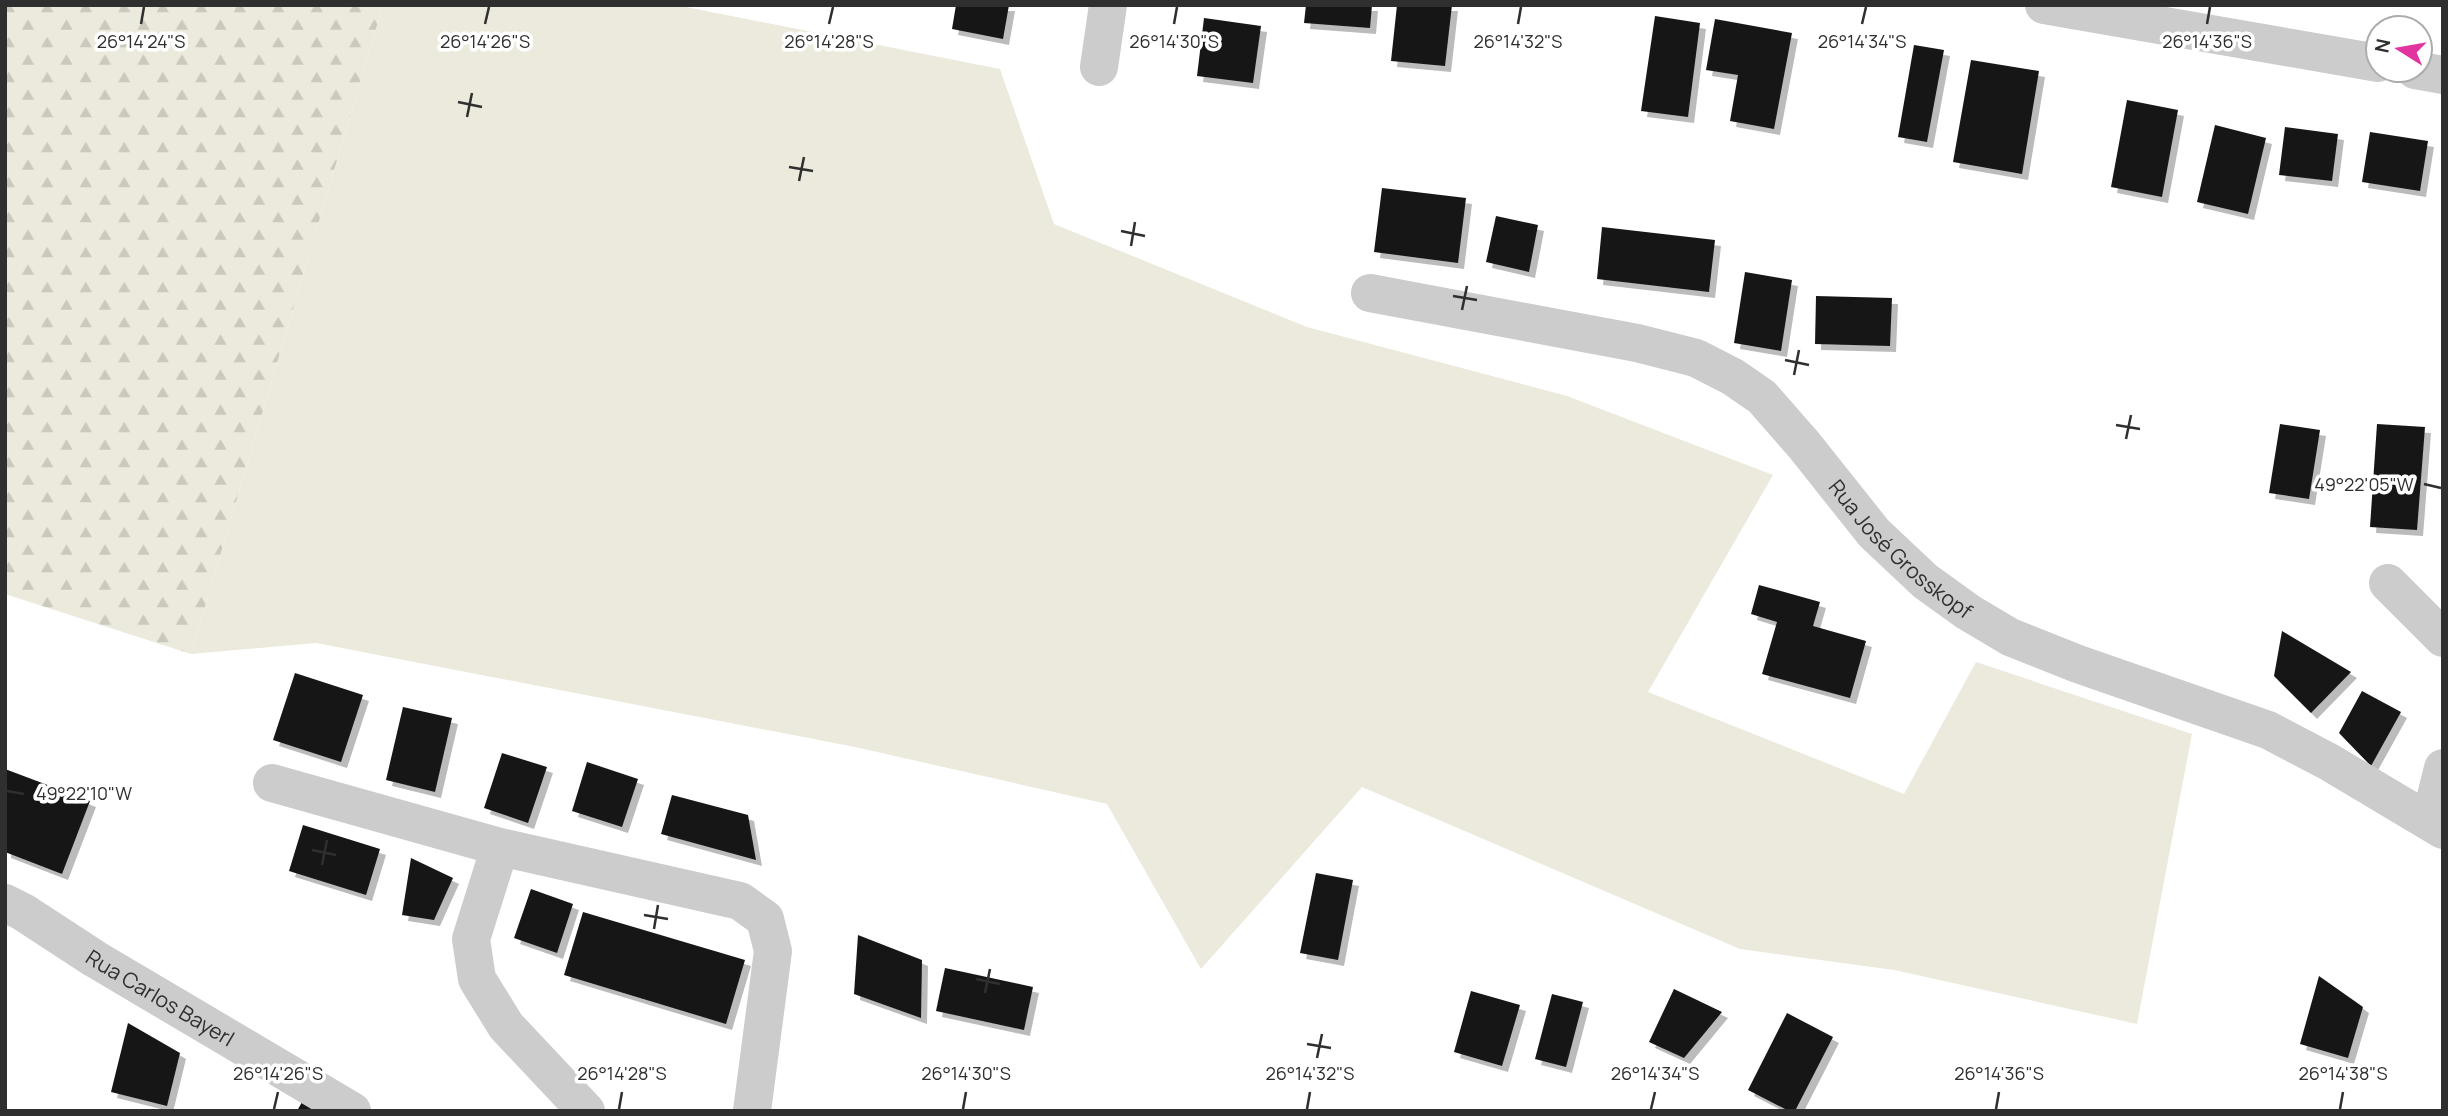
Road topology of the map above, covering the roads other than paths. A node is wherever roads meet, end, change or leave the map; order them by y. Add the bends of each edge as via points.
1 (1108, 5) edge
2 (2066, 7) edge
3 (2364, 61) edge
4 (1099, 67) dead end
5 (1370, 293) dead end
6 (2388, 583) dead end
7 (2443, 638) edge
8 (2443, 768) edge
9 (272, 783) dead end
10 (2436, 825) edge
11 (500, 847) junction
12 (5, 904) edge
13 (352, 1111) edge
14 (586, 1111) edge
15 (752, 1111) edge

1 - 4 street
2 - 3 street
5 - 10 street, Rua José Grosskopf via 1696,358 1762,397 1874,533 1925,581 1968,612 2010,637 2078,664 2268,730
6 - 7 street
8 - 10 street
9 - 11 street
11 - 14 street via 471,939 477,979 506,1026
11 - 15 street via 740,901 765,919 773,951
12 - 13 street, Rua Carlos Bayerl

